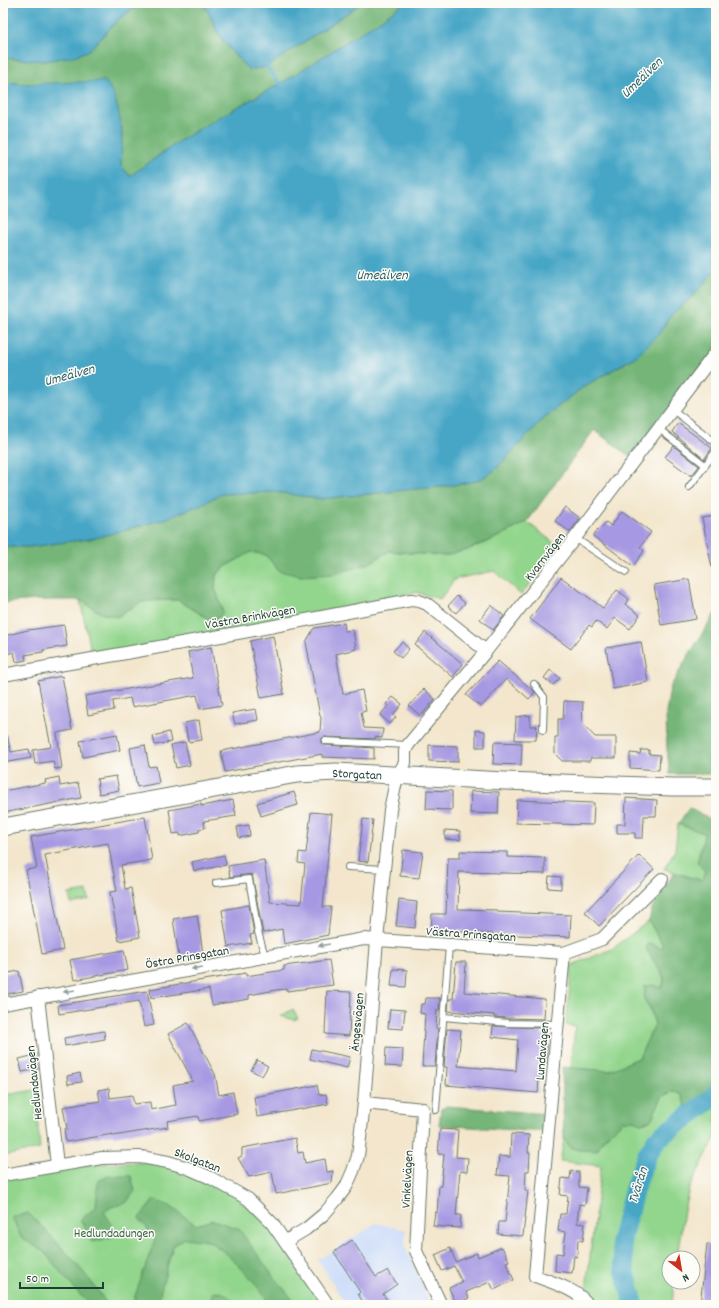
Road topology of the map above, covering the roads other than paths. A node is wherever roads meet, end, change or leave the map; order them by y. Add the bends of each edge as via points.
1 (716, 352) edge
2 (673, 410) junction
3 (659, 428) junction
4 (716, 443) edge
5 (716, 451) edge
6 (705, 465) junction
7 (689, 487) dead end
8 (575, 538) junction
9 (626, 572) dead end
10 (486, 651) junction
11 (3, 675) edge
12 (534, 684) dead end
13 (543, 730) dead end
14 (325, 741) dead end
15 (408, 745) junction
16 (397, 776) junction
17 (716, 787) edge
18 (3, 827) edge
19 (348, 867) dead end
20 (385, 869) junction
21 (662, 878) dead end
22 (216, 883) dead end
23 (377, 940) junction
24 (450, 946) junction
25 (564, 953) junction
26 (265, 956) junction
27 (38, 997) junction
28 (3, 1004) edge
29 (444, 1017) junction
30 (558, 1024) junction
31 (364, 1103) junction
32 (436, 1110) dead end
33 (57, 1165) junction
34 (3, 1175) edge
35 (286, 1241) junction
36 (328, 1305) edge
37 (441, 1305) edge
38 (588, 1305) edge

1 - 2 street, Kvarnvägen
2 - 3 street, Kvarnvägen
2 - 4 lane
3 - 6 lane
3 - 8 street, Kvarnvägen
5 - 6 lane
6 - 7 lane
8 - 9 lane
8 - 10 street, Kvarnvägen
10 - 11 street, Västra Brinkvägen via 427,604 411,600
10 - 15 street, Kvarnvägen
12 - 13 lane via 544,697
14 - 15 lane
15 - 16 street, Kvarnvägen via 405,763
16 - 17 street, Storgatan
16 - 18 street, Storgatan via 336,772 280,776
16 - 20 street, Ängesvägen via 390,810
19 - 20 lane
20 - 23 street, Ängesvägen
21 - 25 street via 602,940
22 - 26 lane via 249,879
23 - 24 street, Västra Prinsgatan
23 -> 26 street, Östra Prinsgatan via 346,938
23 - 31 street, Ängesvägen
24 - 25 street, Västra Prinsgatan
24 - 29 lane
25 - 30 street, Lundavägen
26 -> 27 street, Östra Prinsgatan
27 - 28 street, Östra Prinsgatan
27 - 33 street, Hedlundavägen
29 - 30 lane via 508,1023
29 - 32 lane
30 - 38 street, Lundavägen via 535,1276 584,1298
31 - 35 street, Ängesvägen via 358,1156 346,1187 324,1214
31 - 37 street, Vinkelvägen via 423,1109 416,1251
33 - 34 street, Skolgatan
33 - 35 street, Skolgatan via 102,1158 141,1157 188,1168 248,1199
35 - 36 street, Skolgatan

